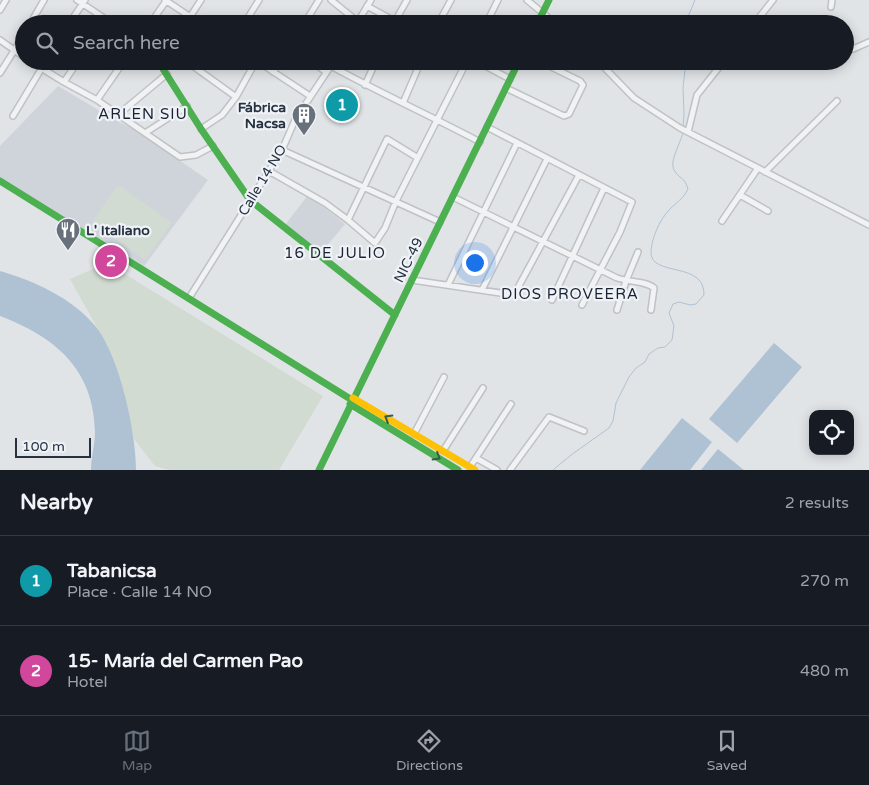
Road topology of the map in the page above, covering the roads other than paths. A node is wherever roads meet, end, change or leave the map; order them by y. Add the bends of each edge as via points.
1 (6, 0) edge
2 (44, 0) edge
3 (77, 0) edge
4 (165, 0) edge
5 (200, 0) edge
6 (259, 0) edge
7 (319, 0) edge
8 (331, 0) edge
9 (371, 0) edge
10 (407, 0) edge
11 (451, 0) edge
12 (498, 0) edge
13 (527, 0) edge
14 (549, 0) edge
15 (773, 0) edge
16 (832, 0) edge
17 (84, 2) edge
18 (367, 6) junction
19 (831, 7) dead end
20 (0, 10) edge
21 (543, 13) junction
22 (35, 15) edge
23 (75, 15) edge
24 (98, 15) edge
25 (156, 15) edge
26 (187, 15) edge
27 (191, 15) edge
28 (250, 15) edge
29 (310, 15) edge
30 (348, 15) edge
31 (362, 15) edge
32 (382, 15) edge
33 (400, 15) edge
34 (443, 15) edge
35 (490, 15) edge
36 (545, 15) edge
37 (761, 15) edge
38 (0, 40) edge
39 (869, 42) edge
40 (854, 49) edge
41 (15, 50) joint
42 (40, 70) edge
43 (43, 70) edge
44 (72, 70) edge
45 (118, 70) edge
46 (164, 70) edge
47 (198, 70) edge
48 (252, 70) edge
49 (270, 70) edge
50 (323, 70) edge
51 (341, 70) edge
52 (372, 70) edge
53 (417, 70) edge
54 (462, 70) edge
55 (493, 70) edge
56 (514, 70) edge
57 (557, 70) edge
58 (607, 70) edge
59 (717, 70) edge
60 (273, 72) joint
61 (326, 72) joint
62 (0, 73) edge
63 (167, 74) junction
64 (510, 79) junction
65 (64, 82) junction
66 (365, 85) junction
67 (506, 88) junction
68 (310, 96) junction
69 (236, 97) junction
70 (97, 100) junction
71 (837, 101) dead end
72 (403, 103) junction
73 (187, 106) junction
74 (119, 114) junction
75 (13, 116) dead end
76 (438, 119) junction
77 (487, 127) junction
78 (201, 129) junction
79 (687, 132) junction
80 (145, 133) junction
81 (480, 142) junction
82 (517, 143) junction
83 (213, 146) junction
84 (282, 150) junction
85 (418, 158) junction
86 (547, 159) junction
87 (758, 168) junction
88 (269, 171) junction
89 (765, 172) junction
90 (579, 175) junction
91 (0, 181) edge
92 (364, 186) junction
93 (604, 188) junction
94 (740, 195) junction
95 (452, 197) junction
96 (250, 200) junction
97 (396, 201) junction
98 (768, 211) dead end
99 (484, 213) junction
100 (348, 220) junction
101 (722, 221) dead end
102 (440, 222) junction
103 (869, 225) edge
104 (513, 227) junction
105 (543, 242) junction
106 (638, 252) dead end
107 (571, 256) junction
108 (601, 270) junction
109 (412, 280) junction
110 (626, 281) junction
111 (448, 285) junction
112 (482, 290) junction
113 (189, 298) junction
114 (552, 300) dead end
115 (582, 305) dead end
116 (617, 310) dead end
117 (651, 310) dead end
118 (395, 315) junction
119 (444, 377) dead end
120 (482, 388) dead end
121 (352, 401) junction
122 (511, 404) dead end
123 (584, 431) dead end
124 (414, 434) junction
125 (443, 451) junction
126 (476, 458) junction
127 (471, 469) edge
128 (319, 470) edge
129 (458, 470) edge
130 (497, 470) edge
131 (510, 470) edge

1 - 20 street
2 - 22 street
3 - 17 street
4 - 25 street
4 - 26 street
5 - 27 street
6 - 28 street
7 - 29 street
8 - 30 street
9 - 18 street
10 - 33 street
11 - 34 street
12 - 35 street
13 - 21 street
14 - 21 street
15 - 37 street
16 - 19 street
17 - 23 street
17 - 24 street
18 - 31 street
18 - 32 street
21 - 36 street
38 - 41 street
39 - 40 street
41 - 62 street
42 - 75 street
43 - 65 street
44 - 65 street
45 - 70 street
46 - 63 street
47 - 69 street
48 - 69 street
49 - 60 street
50 - 61 street
51 - 66 street
52 - 66 street
53 - 72 street
54 - 76 street
55 - 64 street
56 - 64 street, NIC-49 / NIC-49
57 - 67 street via 583,85 569,114 564,116
58 - 79 street via 634,98
59 - 79 street via 697,95
60 - 68 street
61 - 68 street, Calle 14 NO
63 - 73 street
63 - 74 street
64 - 67 street, NIC-49 / NIC-49
65 - 70 street
66 - 72 street
67 - 77 street, NIC-49 / NIC-49
68 - 84 street, Calle 14 NO
69 - 78 street via 222,115
70 - 74 street
71 - 89 street
72 - 76 street
73 - 78 street
73 - 80 street
74 - 80 street
76 - 81 street
76 - 85 street
77 - 81 street, NIC-49 / NIC-49
77 - 82 street
78 - 83 street
79 - 87 street
80 - 83 street via 180,157 196,155
81 - 95 street, NIC-49 / NIC-49
82 - 86 street
82 - 99 street
83 - 96 street
84 - 88 street, Calle 14 NO
84 - 92 street
85 - 92 street via 387,139
85 - 97 street
86 - 90 street
86 - 104 street
87 - 89 street
87 - 94 street
88 - 96 street, Calle 14 NO
88 - 100 street
89 - 103 street
90 - 93 street
90 - 105 street
91 - 113 street
92 - 97 street
92 - 100 street
93 - 107 street
93 - 108 street via 632,202
94 - 98 street
94 - 101 street
95 - 99 street
95 - 102 street, NIC-49 / NIC-49
96 - 113 street, Calle 14 NO
96 - 118 street
97 - 100 street via 375,243
97 - 102 street
99 - 104 street
99 - 111 street
102 - 109 street, NIC-49 / NIC-49
104 - 105 street
104 - 112 street
105 - 107 street
105 - 112 street via 514,295
106 - 110 street
107 - 108 street
107 - 114 street
108 - 110 street
108 - 115 street
109 - 111 street
109 - 118 street, NIC-49 / NIC-49
110 - 116 street
110 - 117 street via 653,286
111 - 112 street
113 - 121 street
118 - 121 street, NIC-49 / NIC-49
119 - 124 street
120 - 125 street
124 -> 121 street
121 - 128 street, NIC-49 / NIC-49
121 -> 129 street
122 - 126 street
123 - 131 street via 549,417
124 - 125 street
125 - 127 street
126 - 127 street
126 - 130 street

